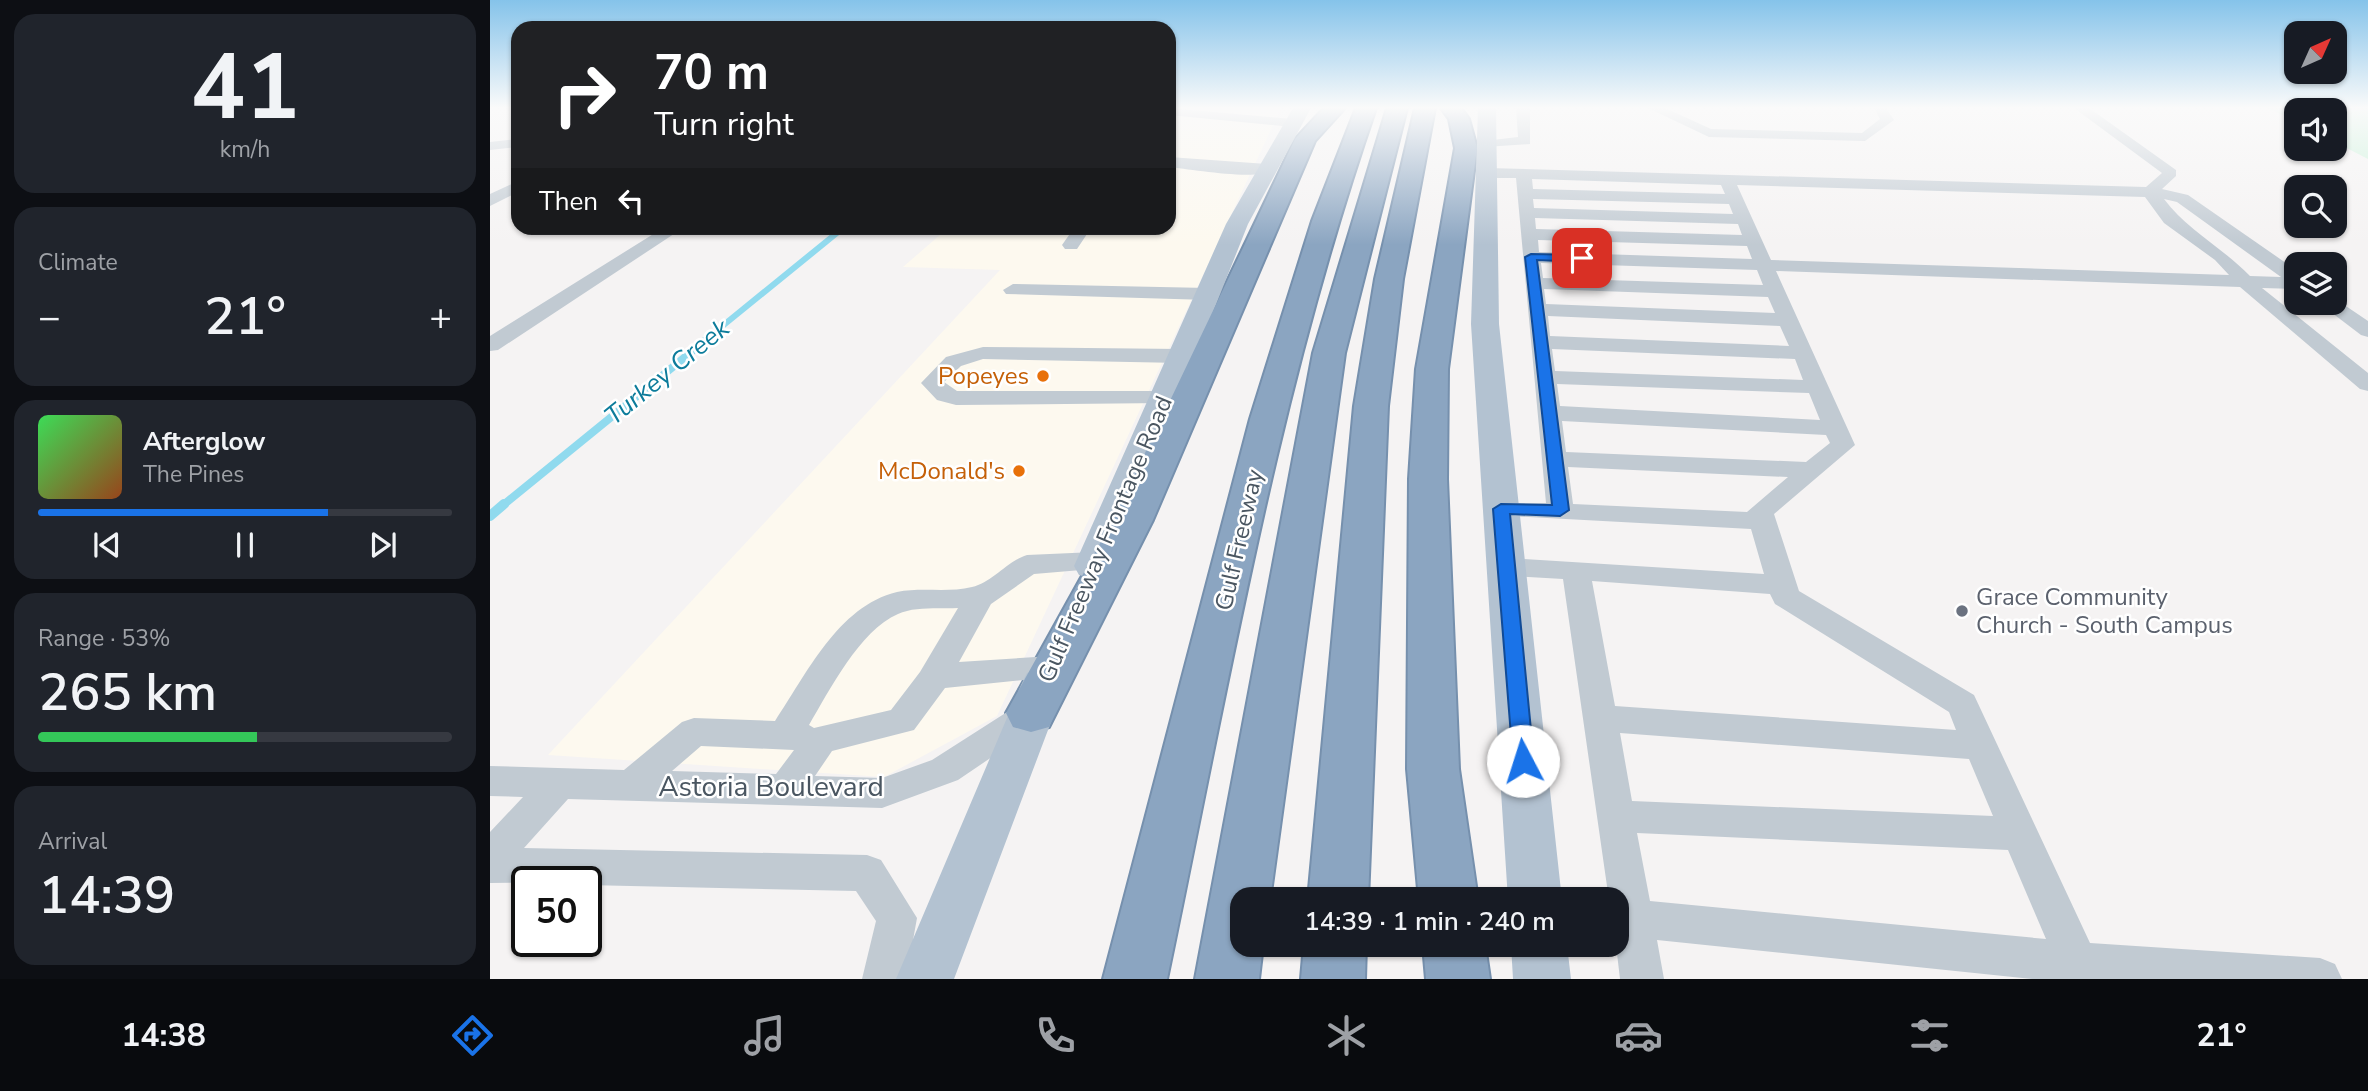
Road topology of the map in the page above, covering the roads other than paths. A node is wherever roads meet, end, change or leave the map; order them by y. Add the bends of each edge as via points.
1 (1228, 154) edge
2 (1278, 154) edge
3 (1289, 154) edge
4 (1349, 154) edge
5 (1384, 154) edge
6 (1415, 154) edge
7 (1482, 154) edge
8 (1483, 154) edge
9 (1485, 154) edge
10 (2129, 154) edge
11 (2146, 154) edge
12 (1176, 163) edge
13 (1219, 166) junction
14 (1268, 174) junction
15 (2165, 176) junction
16 (1731, 189) junction
17 (511, 190) edge
18 (2150, 192) junction
19 (490, 201) edge
20 (1526, 204) junction
21 (1744, 219) junction
22 (663, 235) edge
23 (1077, 235) edge
24 (1754, 241) junction
25 (1071, 245) dead end
26 (1531, 257) junction
27 (1764, 264) junction
28 (2284, 272) edge
29 (2247, 281) junction
30 (2284, 281) edge
31 (1534, 283) junction
32 (1013, 290) dead end
33 (1776, 291) junction
34 (1208, 294) junction
35 (1537, 310) junction
36 (2346, 315) edge
37 (1789, 320) junction
38 (2368, 331) edge
39 (1541, 342) junction
40 (490, 345) edge
41 (1803, 353) junction
42 (1181, 356) junction
43 (1545, 377) junction
44 (2368, 384) edge
45 (1818, 387) junction
46 (1165, 396) junction
47 (1549, 413) junction
48 (1836, 428) junction
49 (1555, 459) junction
50 (1812, 470) junction
51 (1501, 509) junction
52 (1560, 510) junction
53 (1763, 520) junction
54 (1095, 561) junction
55 (1507, 568) junction
56 (1576, 570) junction
57 (1782, 585) junction
58 (980, 597) junction
59 (1051, 668) junction
60 (934, 676) junction
61 (1031, 713) junction
62 (1600, 718) junction
63 (786, 733) junction
64 (821, 740) junction
65 (1980, 746) junction
66 (490, 781) edge
67 (559, 783) junction
68 (630, 786) junction
69 (785, 790) junction
70 (1616, 816) junction
71 (2020, 834) junction
72 (490, 862) edge
73 (1339, 887) edge
74 (1447, 887) edge
75 (1534, 887) edge
76 (1622, 887) edge
77 (1629, 917) edge
78 (1629, 932) edge
79 (1334, 957) edge
80 (1455, 957) edge
81 (1540, 957) edge
82 (2081, 971) edge
83 (884, 979) edge
84 (925, 979) edge
85 (1135, 979) edge
86 (1227, 979) edge
87 (1333, 979) edge
88 (1458, 979) edge
89 (1542, 979) edge
90 (1642, 979) edge
91 (2320, 979) edge

1 - 13 street
2 - 14 main road, Gulf Freeway Frontage Road
3 - 14 highway
4 - 85 highway, Gulf Freeway via 1324,221 1267,419
5 - 86 highway via 1329,353
6 - 73 highway via 1389,279 1371,405
7 - 74 highway via 1432,369 1428,479 1433,769
8 - 51 main road via 1485,324
9 - 20 street
10 - 15 lane
11 - 15 street via 2171,173
12 - 13 street
13 - 14 street
14 - 34 main road, Gulf Freeway Frontage Road via 1237,224
14 - 61 highway via 1133,520
15 - 18 street
16 - 18 street
16 - 20 street
16 - 21 street
17 - 19 street
18 - 28 street via 2182,198
18 - 29 street via 2170,219
20 - 21 street
20 - 24 street
20 - 26 street
21 - 24 street
22 - 40 street
23 - 25 street
24 - 27 street
26 - 27 street
26 - 31 street
27 - 29 street
27 - 33 street
29 - 30 street
29 - 44 street
31 - 33 street
31 - 35 street
32 - 34 street
33 - 37 street
34 - 42 main road, Gulf Freeway Frontage Road
35 - 37 street
35 - 39 street
36 - 38 street
37 - 41 street
39 - 41 lane
39 - 43 street
41 - 45 street
42 - 46 main road, Gulf Freeway Frontage Road
42 - 46 street via 993,354 962,370 951,384 955,391 1052,397
43 - 45 street
43 - 47 street
45 - 48 street
46 - 54 main road, Gulf Freeway Frontage Road
47 - 48 street
47 - 49 street
48 - 50 street via 1843,445
49 - 50 street
49 - 52 street
50 - 53 street via 1760,512
51 - 52 street
51 - 55 main road
52 - 53 street
53 - 57 street
54 - 58 lane via 1027,565
54 - 59 main road, Gulf Freeway Frontage Road
55 - 56 lane
55 - 75 main road
56 - 57 street
56 - 62 street
57 - 65 street via 1786,597 1962,704
58 - 60 lane
58 - 63 lane via 891,604 868,616
59 - 60 street
59 - 61 main road, Gulf Freeway Frontage Road
60 - 64 lane via 902,721
61 - 69 street, Astoria Boulevard via 945,770 882,793
61 - 84 main road, Gulf Freeway Frontage Road
62 - 65 street
62 - 70 street
63 - 64 street
63 - 68 street via 694,732
64 - 69 lane
65 - 71 street
66 - 67 street, Astoria Boulevard
67 - 68 street, Astoria Boulevard
67 - 72 street
68 - 69 street, Astoria Boulevard
70 - 71 street
70 - 76 street
71 - 82 street
72 - 83 street via 867,873 897,918
77 - 82 lane
78 - 90 street
79 - 87 highway
80 - 88 highway
81 - 89 main road
82 - 91 street

